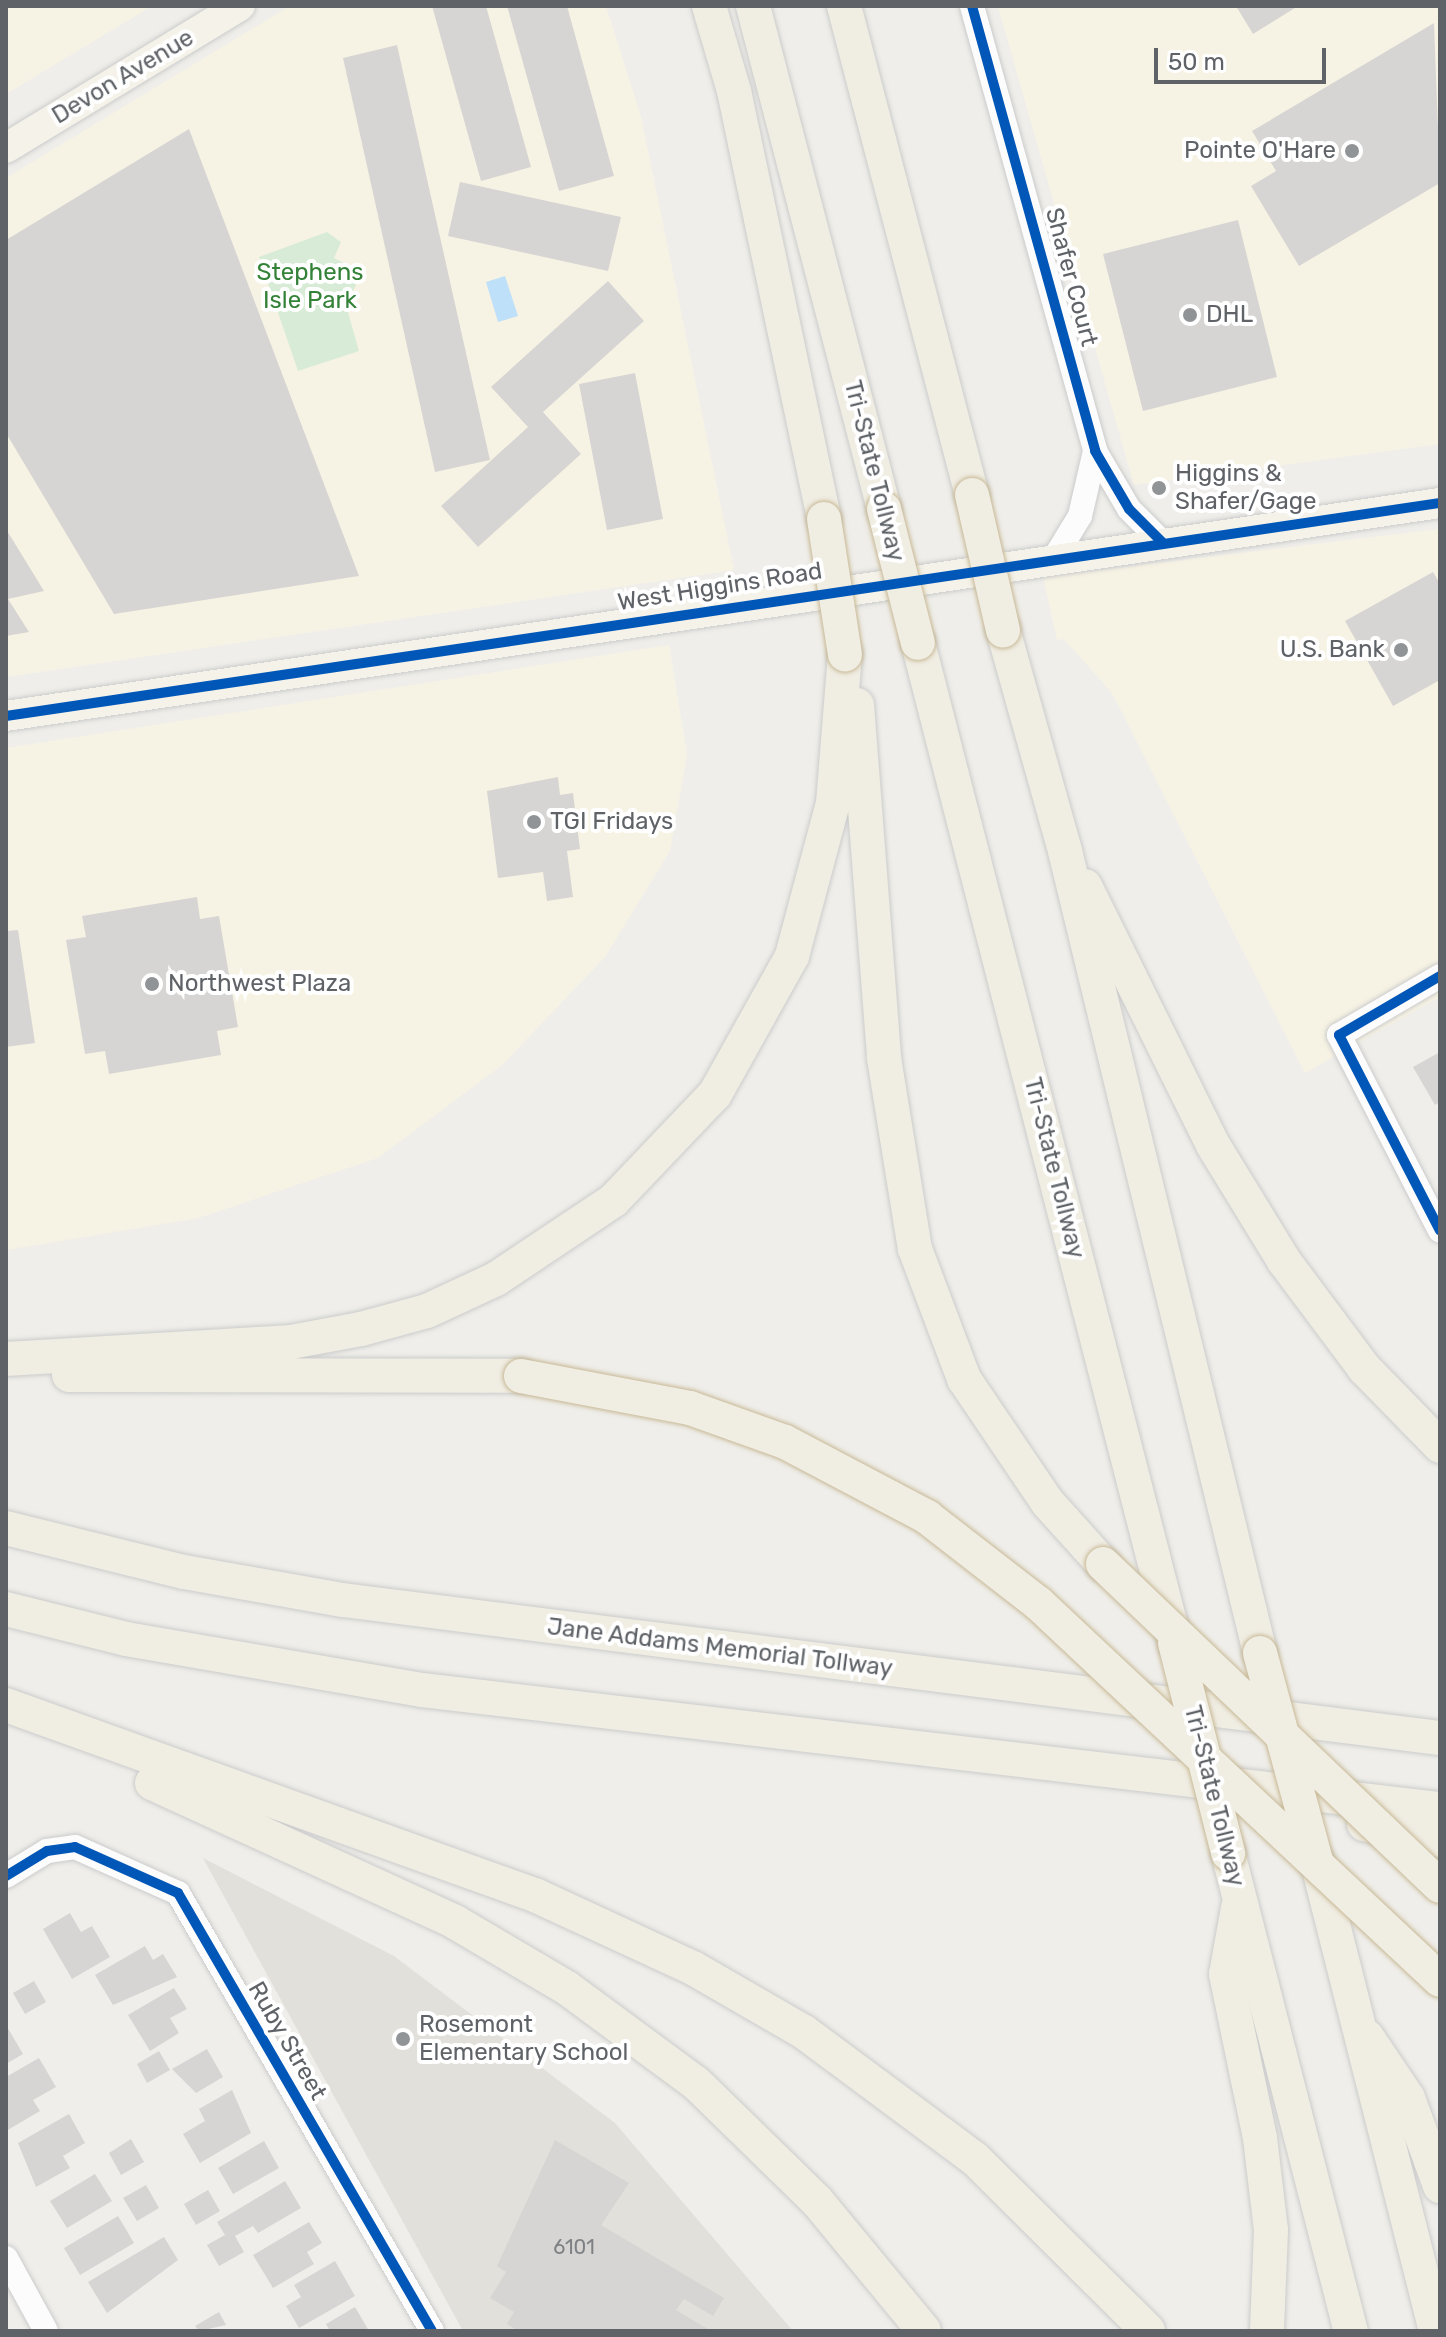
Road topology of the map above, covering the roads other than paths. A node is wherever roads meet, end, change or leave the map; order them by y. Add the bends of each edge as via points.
1 (240, 6) edge
2 (709, 6) edge
3 (753, 6) edge
4 (844, 6) edge
5 (972, 6) edge
6 (6, 148) edge
7 (1095, 451) junction
8 (1440, 503) edge
9 (1162, 542) junction
10 (1055, 557) junction
11 (845, 654) junction
12 (6, 716) edge
13 (1065, 851) junction
14 (1440, 976) edge
15 (1440, 1231) edge
16 (6, 1359) edge
17 (6, 1374) edge
18 (1440, 1446) edge
19 (6, 1528) edge
20 (6, 1609) edge
21 (6, 1705) edge
22 (82, 1736) junction
23 (1440, 1738) edge
24 (1274, 1789) junction
25 (1440, 1809) edge
26 (1440, 1840) edge
27 (6, 1876) edge
28 (1440, 1886) edge
29 (1240, 1896) junction
30 (1440, 1980) edge
31 (1351, 2014) junction
32 (1440, 2186) edge
33 (6, 2258) edge
34 (46, 2331) edge
35 (432, 2331) edge
36 (924, 2331) edge
37 (1148, 2331) edge
38 (1267, 2331) edge
39 (1351, 2331) edge
40 (1436, 2331) edge

1 - 6 main road, Devon Avenue
2 - 11 highway, bridge via 734,91 824,519
3 - 29 highway, Tri-State Tollway, bridge
4 - 13 highway, bridge via 1003,630
5 - 7 street, Shafer Court
7 - 9 street, Shafer Court via 1129,509
7 - 10 street, Shafer Court via 1080,516
8 - 9 main road, West Higgins Road
9 - 10 main road, West Higgins Road
10 - 12 main road, West Higgins Road
11 - 16 highway via 833,803 792,956 715,1094 614,1200 496,1279 427,1311 361,1329 291,1342
11 - 28 highway, bridge via 861,725 884,1058 915,1249 964,1379 1011,1453 1103,1564
13 - 18 highway via 1131,967 1213,1145 1284,1261 1364,1368
13 - 31 highway, bridge
14 - 15 street via 1339,1035
17 - 30 highway, bridge via 521,1376 690,1408 785,1442 927,1517 1038,1603
19 - 23 highway, Jane Addams Memorial Tollway via 184,1572 343,1600
20 - 24 highway via 126,1639 422,1690
21 - 22 highway
22 - 36 highway via 148,1781 455,1922 567,1988 696,2083 817,2201
22 - 37 highway via 537,1896 693,1968 804,2032 975,2159
24 - 25 highway
24 - 26 highway via 1346,1820
27 - 35 street, Ruby Street via 47,1851 75,1847 178,1893
29 - 38 highway via 1226,1974 1260,2138 1271,2230
29 - 39 highway, Tri-State Tollway
31 - 32 highway via 1408,2098
31 - 40 highway
33 - 34 street

